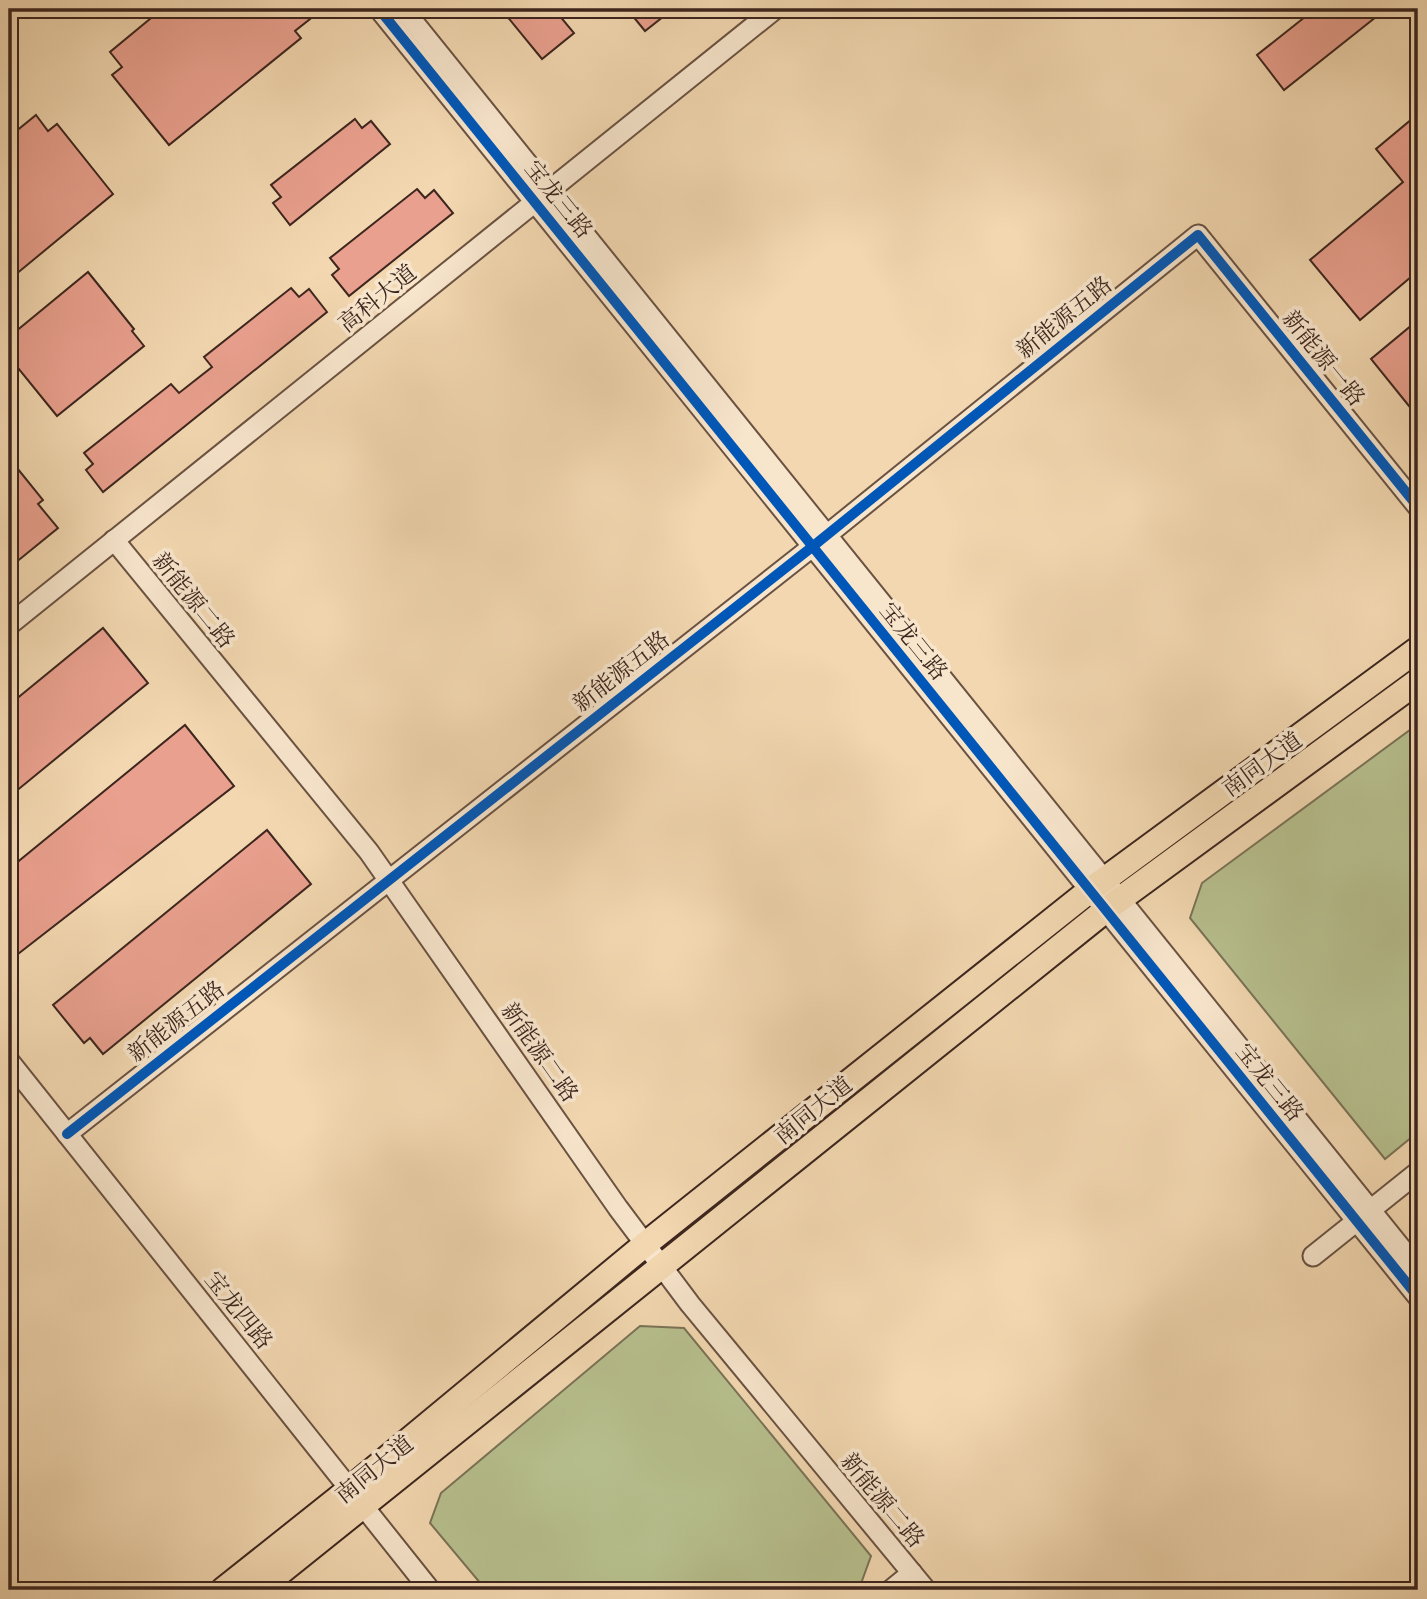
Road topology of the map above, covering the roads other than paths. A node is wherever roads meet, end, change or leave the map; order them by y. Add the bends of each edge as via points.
1 (379, 9) edge
2 (403, 9) edge
3 (775, 9) edge
4 (542, 196) junction
5 (1198, 235) joint
6 (1418, 507) edge
7 (114, 540) junction
8 (820, 541) junction
9 (9, 625) edge
10 (1418, 649) edge
11 (1418, 681) edge
12 (389, 880) junction
13 (1097, 885) junction
14 (1113, 905) junction
15 (9, 1061) edge
16 (67, 1134) junction
17 (1418, 1172) edge
18 (1364, 1215) junction
19 (645, 1244) junction
20 (1313, 1256) dead end
21 (662, 1266) junction
22 (1418, 1269) edge
23 (1418, 1297) edge
24 (357, 1497) junction
25 (912, 1573) junction
26 (223, 1590) edge
27 (258, 1590) edge
28 (430, 1590) edge
29 (891, 1590) edge
30 (926, 1590) edge

1 - 4 street, 宝龙三路
2 - 4 street, 宝龙三路
3 - 4 street, 高科大道
4 - 7 street, 高科大道
4 - 8 street, 宝龙三路
5 - 6 street, 新能源一路
5 - 8 street, 新能源五路
7 - 9 street, 高科大道
7 - 12 street, 新能源二路
8 - 12 street, 新能源五路
8 - 13 street, 宝龙三路
10 - 13 main road, 南同大道
11 - 14 main road, 南同大道
12 - 16 street, 新能源五路
12 - 19 street, 新能源二路
13 - 14 street, 宝龙三路
13 - 19 main road, 南同大道
14 - 18 street, 宝龙三路
14 - 21 main road, 南同大道
15 - 16 street, 宝龙四路
16 - 24 street, 宝龙四路
17 - 18 street
18 - 20 street
18 - 22 street, 宝龙三路
18 - 23 street, 宝龙三路
19 - 21 street, 新能源二路
19 - 24 main road, 南同大道
21 - 24 main road, 南同大道
21 - 25 street, 新能源二路
24 - 26 main road, 南同大道
24 - 27 main road, 南同大道
24 - 28 street, 宝龙四路
25 - 29 street
25 - 30 street, 新能源二路

